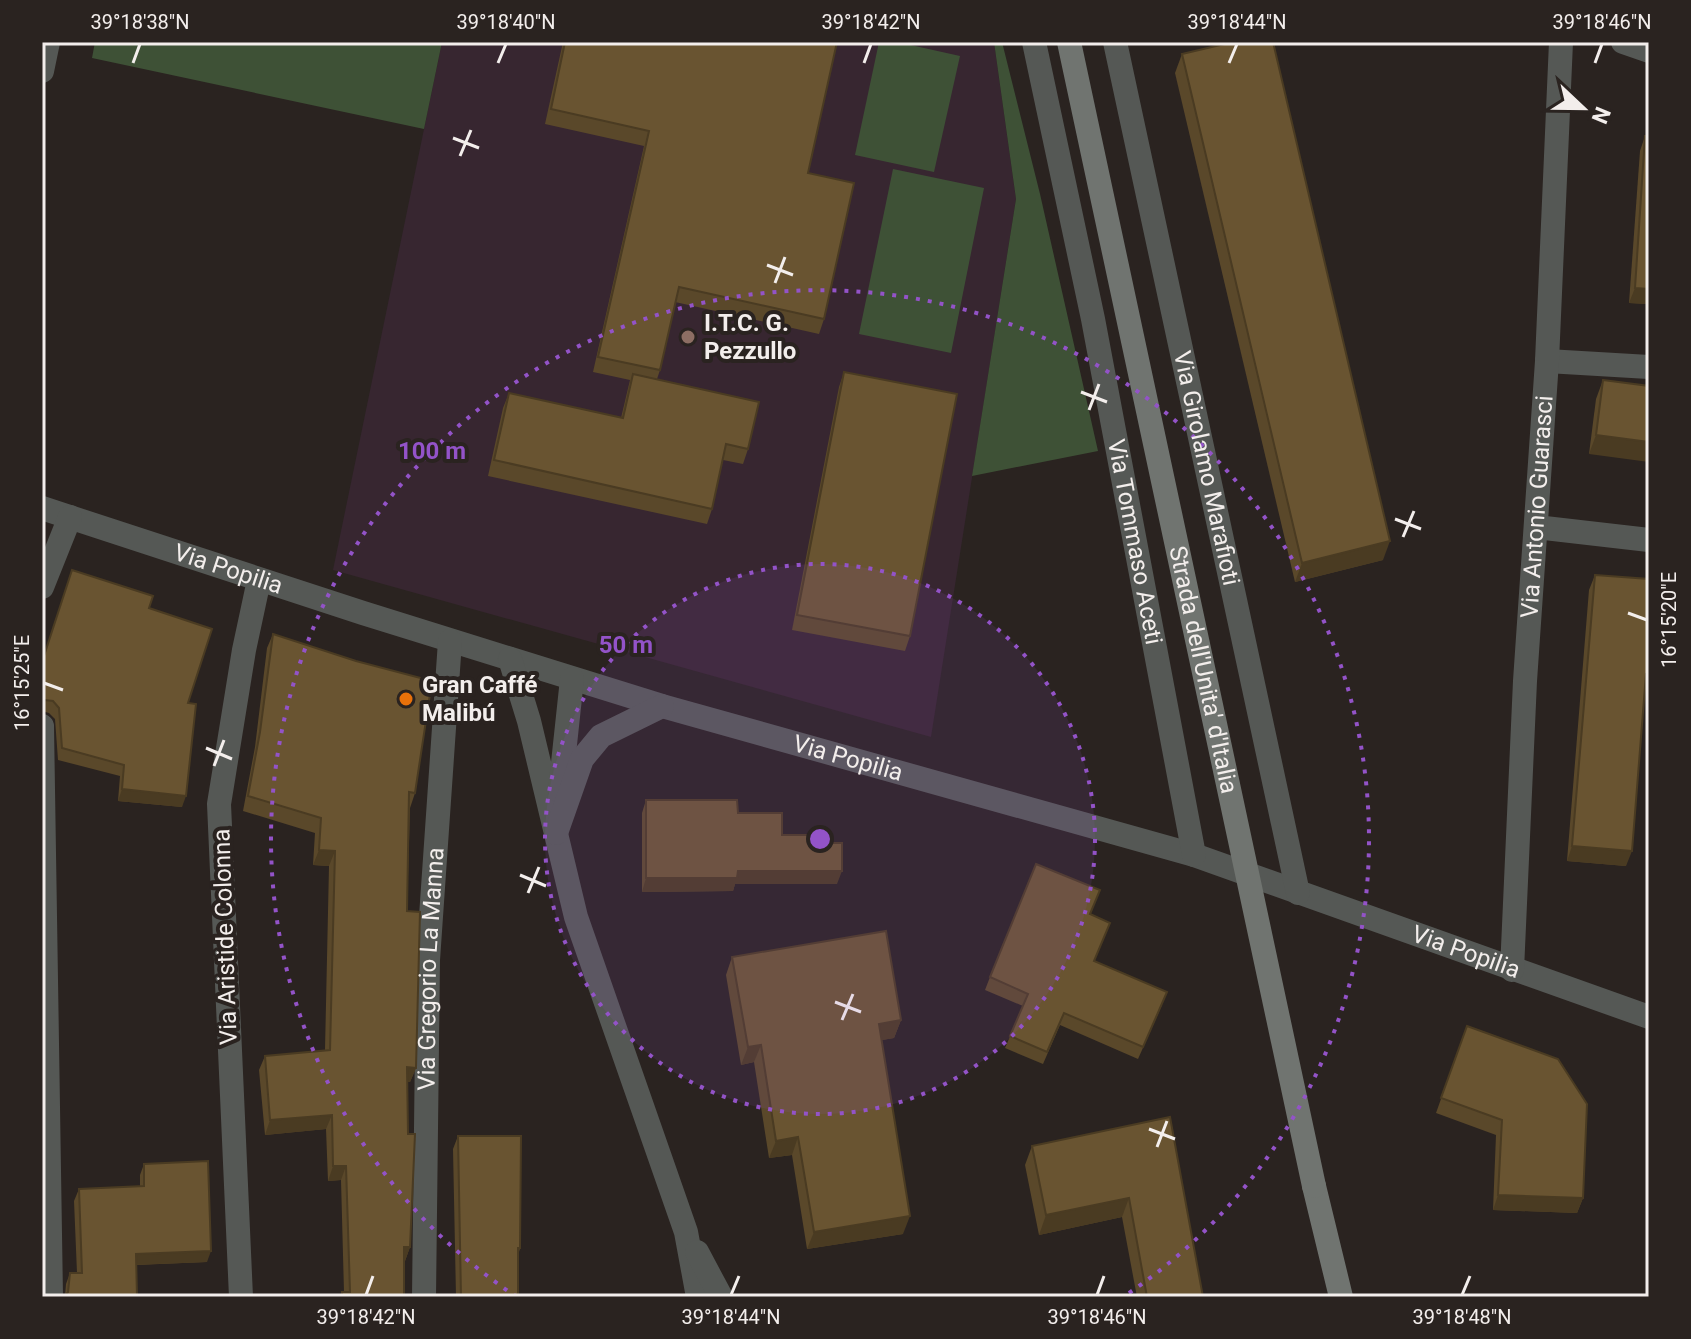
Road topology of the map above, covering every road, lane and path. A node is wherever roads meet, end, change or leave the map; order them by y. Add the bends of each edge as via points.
1 (48, 42) edge
2 (1034, 42) edge
3 (1069, 42) edge
4 (1115, 42) edge
5 (1561, 42) edge
6 (1623, 42) edge
7 (1649, 51) edge
8 (42, 71) edge
9 (1547, 361) junction
10 (1649, 367) edge
11 (42, 508) edge
12 (70, 517) junction
13 (1536, 527) junction
14 (1649, 540) edge
15 (259, 580) junction
16 (42, 587) edge
17 (450, 641) junction
18 (510, 659) junction
19 (572, 679) junction
20 (662, 706) junction
21 (42, 726) edge
22 (556, 833) junction
23 (1194, 855) junction
24 (1298, 893) junction
25 (1512, 970) junction
26 (1649, 1017) edge
27 (686, 1232) junction
28 (51, 1297) edge
29 (241, 1297) edge
30 (424, 1297) edge
31 (698, 1297) edge
32 (721, 1297) edge
33 (1341, 1297) edge

1 - 8 street
2 - 23 street, Via Tommaso Aceti via 1093,319
3 - 33 main road, Strada dell'Unita' d'Italia, bridge
4 - 24 street, Via Girolamo Marafioti
5 - 9 street, Via Antonio Guarasci
6 - 7 street
9 - 10 street
9 - 13 street, Via Antonio Guarasci
11 - 12 street, Via Popilia
12 - 15 street, Via Popilia
12 - 16 street
13 - 14 street
13 - 25 street, Via Antonio Guarasci
15 - 17 street, Via Popilia
15 - 29 street, Via Aristide Colonna via 219,804
17 - 18 street, Via Popilia
17 - 30 street, Via Gregorio La Manna via 428,960
18 - 19 street, Via Popilia
18 - 22 street
19 - 20 street, Via Popilia
19 - 22 street
20 - 22 street via 601,736 582,759
20 - 23 street, Via Popilia
21 - 28 street
22 - 27 street via 576,917
23 - 24 street, Via Popilia
24 - 25 street, Via Popilia
25 - 26 street, Via Popilia
27 - 31 street
27 - 32 street

